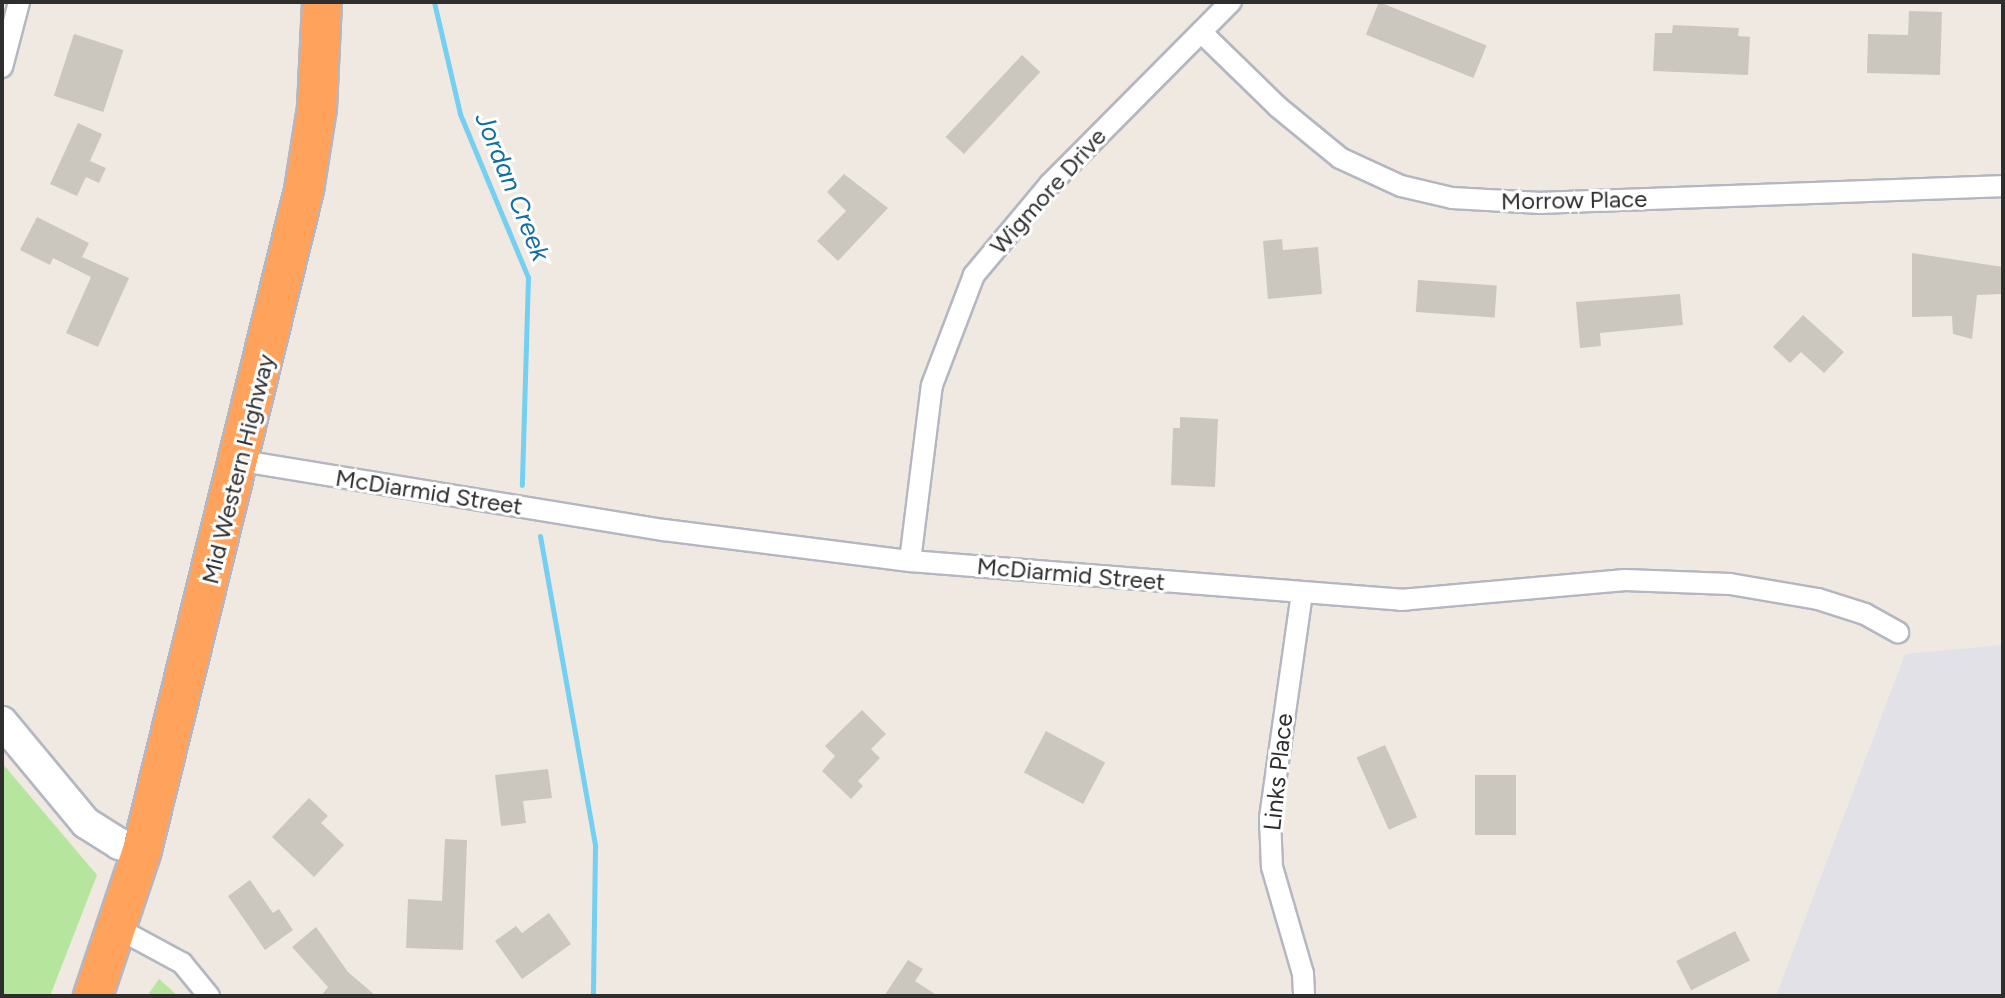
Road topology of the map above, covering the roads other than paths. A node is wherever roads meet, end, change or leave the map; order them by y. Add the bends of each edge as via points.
1 (19, 2) edge
2 (322, 2) edge
3 (1231, 2) edge
4 (1201, 32) junction
5 (2, 67) edge
6 (2003, 186) edge
7 (242, 461) junction
8 (910, 561) junction
9 (1302, 593) junction
10 (1898, 632) dead end
11 (2, 722) edge
12 (142, 850) junction
13 (119, 929) junction
14 (93, 996) edge
15 (209, 996) edge
16 (1304, 996) edge

1 - 5 street
2 - 7 highway, Mid Western Highway via 317,108 304,190
3 - 4 street, Wigmore Drive
4 - 6 street, Morrow Place via 1340,158 1401,186 1452,198 1541,203
4 - 8 street, Wigmore Drive via 1050,184 974,275 932,385
7 - 8 street, McDiarmid Street via 664,530
7 - 12 highway, Mid Western Highway
8 - 9 street, McDiarmid Street
9 - 10 street, McDiarmid Street via 1401,600 1625,580 1730,584 1843,606
9 - 16 street, Links Place via 1270,818 1272,867 1303,974
11 - 12 street via 86,823 119,844
12 - 13 highway, Mid Western Highway
13 - 14 highway, Mid Western Highway
13 - 15 street via 182,963

